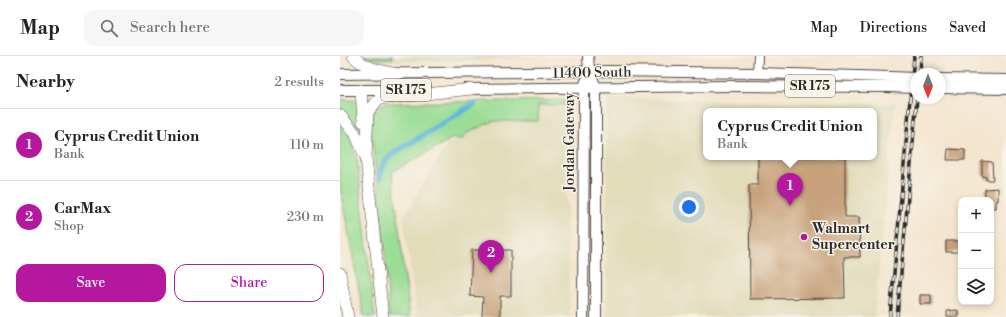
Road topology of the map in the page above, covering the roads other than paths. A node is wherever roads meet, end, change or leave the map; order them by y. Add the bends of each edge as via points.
1 (353, 56) edge
2 (588, 56) edge
3 (758, 56) edge
4 (589, 71) junction
5 (757, 73) junction
6 (340, 74) edge
7 (398, 74) junction
8 (910, 79) edge
9 (946, 79) edge
10 (1006, 80) edge
11 (890, 82) junction
12 (584, 87) junction
13 (596, 87) junction
14 (910, 87) edge
15 (946, 88) edge
16 (472, 89) junction
17 (1006, 89) edge
18 (340, 90) edge
19 (361, 90) junction
20 (340, 115) edge
21 (366, 136) junction
22 (366, 158) junction
23 (340, 273) edge
24 (348, 317) edge
25 (383, 317) edge
26 (583, 317) edge
27 (596, 317) edge

1 - 7 highway via 377,70
2 - 4 main road
3 - 5 street
4 - 5 main road, 11400 South / SR 175
4 - 7 main road, 11400 South / SR 175
4 - 12 main road, Jordan Gateway
4 - 13 main road, Jordan Gateway
5 - 11 main road, 11400 South / SR 175
6 - 7 main road, 11400 South / SR 175
8 - 11 main road, 11400 South / SR 175, bridge
9 - 10 main road
11 - 13 main road, 11400 South / SR 175
11 - 14 main road, 11400 South / SR 175, bridge
12 - 13 main road, 11400 South / SR 175
12 - 16 main road, 11400 South / SR 175
12 - 26 main road, Jordan Gateway
13 - 27 main road, Jordan Gateway
15 - 17 main road
16 - 19 main road, 11400 South / SR 175
16 - 21 highway via 379,99 368,112
18 - 19 main road, 11400 South / SR 175
19 - 21 highway
20 - 22 highway via 355,133
21 - 22 highway
22 - 25 highway
23 - 24 highway

